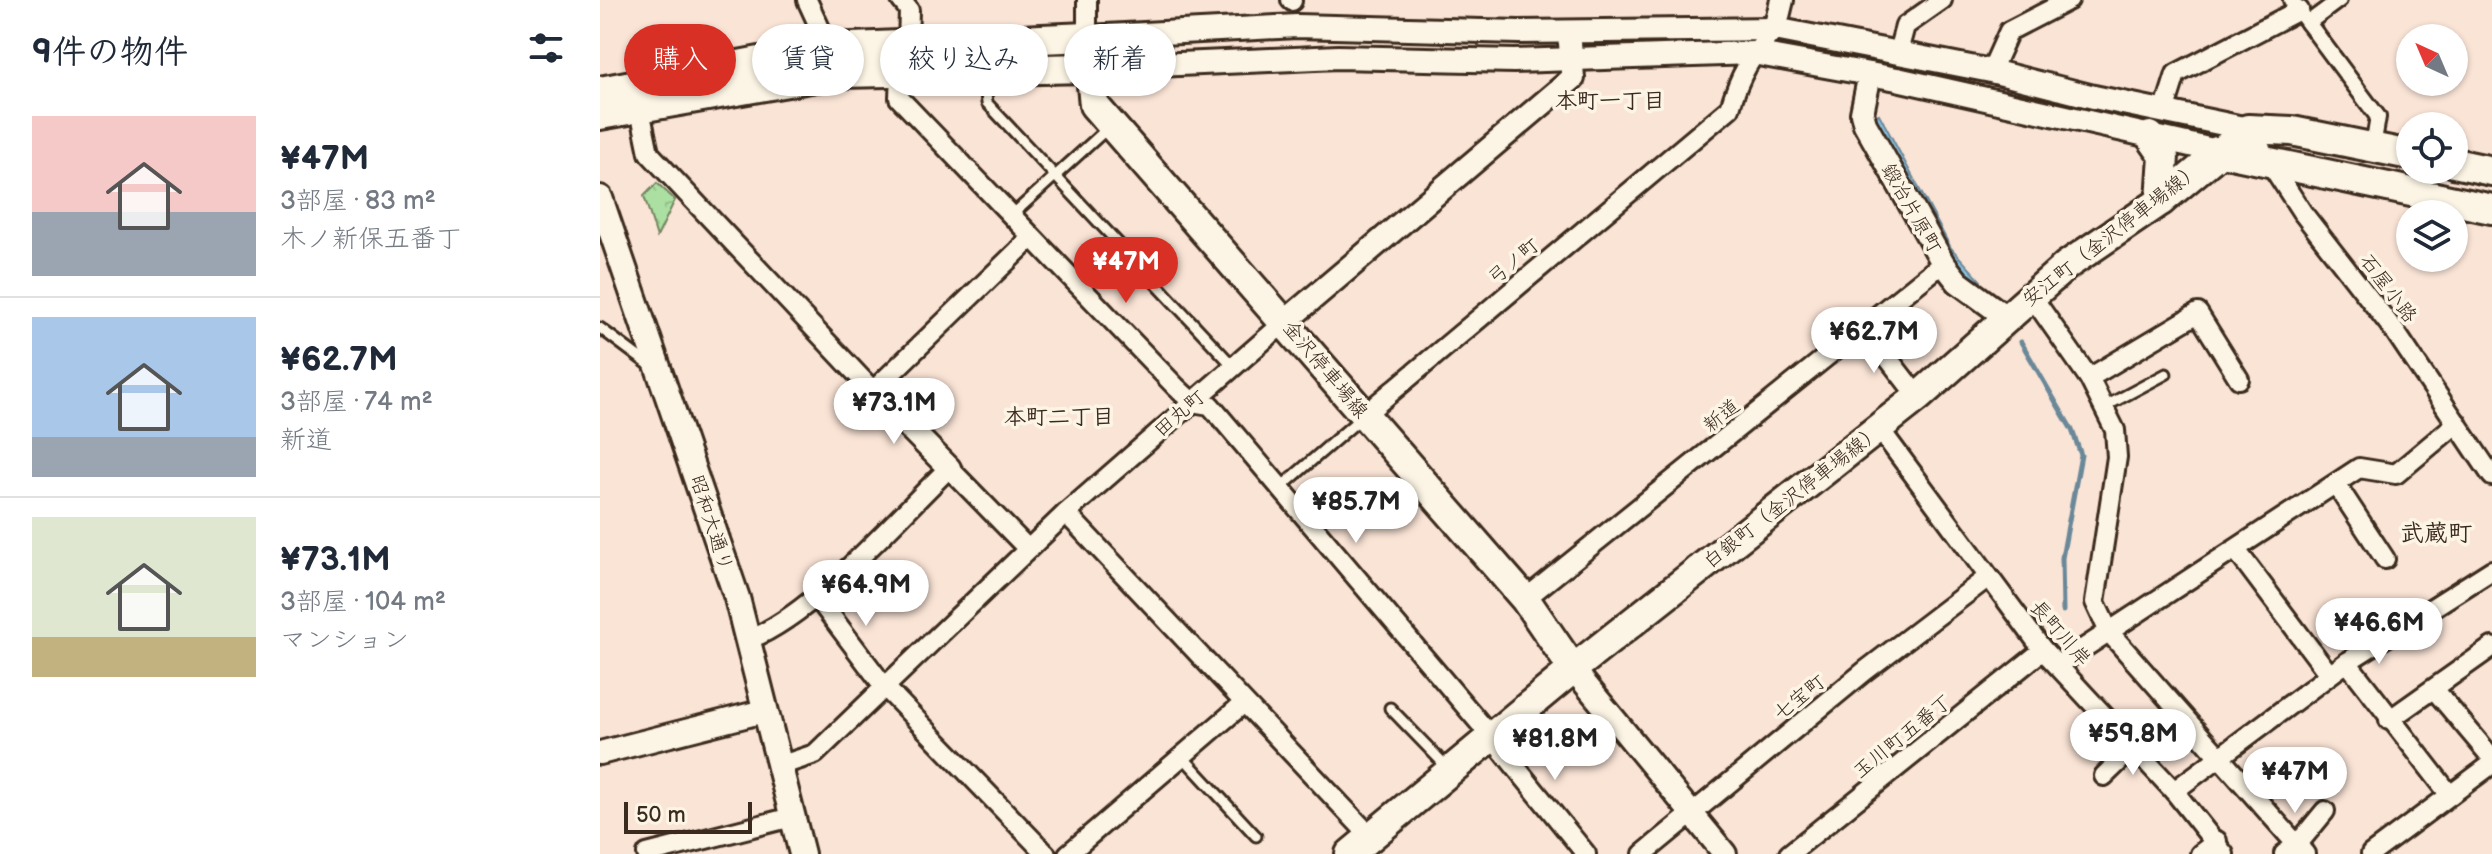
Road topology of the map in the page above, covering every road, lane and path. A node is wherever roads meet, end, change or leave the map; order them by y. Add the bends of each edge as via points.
1 (807, 0) edge
2 (901, 0) edge
3 (1087, 0) edge
4 (1782, 0) edge
5 (1942, 0) edge
6 (2069, 0) edge
7 (2339, 0) edge
8 (2299, 11) edge
9 (818, 24) edge
10 (908, 24) edge
11 (1087, 24) edge
12 (1775, 29) junction
13 (1569, 30) junction
14 (1176, 32) edge
15 (1898, 52) junction
16 (1753, 53) junction
17 (1571, 58) junction
18 (880, 64) edge
19 (1176, 64) edge
20 (1991, 71) junction
21 (1870, 74) junction
22 (736, 84) edge
23 (600, 91) edge
24 (624, 94) edge
25 (636, 96) edge
26 (638, 96) edge
27 (899, 96) edge
28 (986, 96) edge
29 (1093, 96) edge
30 (600, 115) edge
31 (1111, 124) junction
32 (2157, 124) junction
33 (2248, 129) junction
34 (2373, 147) junction
35 (2217, 151) junction
36 (2396, 152) edge
37 (2273, 165) junction
38 (2468, 166) edge
39 (2492, 171) edge
40 (1056, 176) junction
41 (600, 198) edge
42 (2161, 201) junction
43 (2492, 209) edge
44 (1011, 216) junction
45 (1031, 238) junction
46 (1943, 263) junction
47 (2031, 295) junction
48 (2007, 318) junction
49 (1286, 321) junction
50 (1864, 327) junction
51 (600, 328) edge
52 (1234, 367) junction
53 (662, 374) junction
54 (2166, 374) dead end
55 (2089, 378) junction
56 (2239, 379) dead end
57 (873, 391) junction
58 (1918, 397) junction
59 (1192, 402) junction
60 (2104, 407) junction
61 (1364, 415) junction
62 (2457, 423) junction
63 (1879, 428) junction
64 (949, 468) junction
65 (2492, 476) edge
66 (2336, 484) junction
67 (1280, 488) junction
68 (1066, 513) junction
69 (1028, 549) junction
70 (2236, 550) junction
71 (2385, 559) dead end
72 (2492, 570) edge
73 (1987, 578) junction
74 (816, 596) junction
75 (1525, 599) junction
76 (2109, 632) junction
77 (750, 639) junction
78 (2492, 647) edge
79 (2043, 650) junction
80 (2347, 662) junction
81 (2058, 665) junction
82 (1573, 669) junction
83 (2329, 674) junction
84 (883, 685) junction
85 (2434, 689) junction
86 (1244, 703) junction
87 (1390, 708) dead end
88 (764, 711) junction
89 (2389, 720) junction
90 (1490, 736) junction
91 (2134, 747) junction
92 (600, 753) edge
93 (1182, 756) junction
94 (2219, 757) junction
95 (2492, 761) edge
96 (779, 766) junction
97 (1450, 771) junction
98 (2104, 776) dead end
99 (2174, 791) junction
100 (2450, 795) junction
101 (2325, 811) dead end
102 (1692, 815) junction
103 (792, 817) junction
104 (1256, 836) dead end
105 (1360, 845) edge
106 (2220, 847) edge
107 (2295, 851) edge
108 (647, 854) edge
109 (802, 854) edge
110 (1046, 854) edge
111 (1068, 854) edge
112 (1586, 854) edge
113 (1643, 854) edge
114 (1725, 854) edge
115 (1789, 854) edge
116 (2200, 854) edge
117 (2371, 854) edge

1 - 9 street
2 - 10 street via 909,10
3 - 11 street
4 - 12 street
5 - 15 street via 1905,26
6 - 20 street via 2009,31
7 - 8 street
8 - 32 street via 2176,74
8 - 34 street via 2378,117
12 - 13 street
12 - 15 street
12 - 16 street, 弓ノ町
13 - 14 street via 1297,26
13 - 17 street
15 - 20 street
16 - 17 street
16 - 21 street
16 - 61 street, 弓ノ町 via 1737,80 1730,108
17 - 19 street via 1338,57
17 - 49 street, 田丸町 via 1573,78
18 - 22 main road
20 - 32 street
21 - 32 street
21 - 46 street, 鍛冶片原町 via 1862,113 1865,124
23 - 24 main road
25 - 30 main road
26 - 57 street via 649,153
27 - 44 street
28 - 40 lane via 987,103
29 - 31 main road, 金沢停車場線
31 - 40 lane
31 - 49 main road, 金沢停車場線
32 - 33 street
32 - 35 street
32 - 42 main road via 2164,156
33 - 34 main road via 2292,131
33 - 35 main road, 安江町（金沢停車場線）
33 - 37 street, 石屋小路
34 - 36 main road
35 - 37 main road, 安江町（金沢停車場線）
35 - 42 main road, 安江町（金沢停車場線）
37 - 43 main road, 安江町（金沢停車場線）
37 - 62 street, 石屋小路
38 - 39 main road
40 - 44 lane
40 - 52 lane
41 - 53 main road, 昭和大通り
42 - 47 main road, 安江町（金沢停車場線）
44 - 45 street
45 - 57 street
45 - 59 street
46 - 48 street, 鍛冶片原町 via 1958,282
46 - 50 street, 新道
47 - 48 main road, 安江町（金沢停車場線）
47 - 55 street
48 - 58 main road, 白銀町（金沢停車場線）
49 - 52 street, 田丸町
49 - 61 main road, 金沢停車場線
50 - 58 street
50 - 75 street, 新道
51 - 53 lane
52 - 59 street, 田丸町
53 - 77 main road, 昭和大通り
54 - 60 lane
55 - 56 street via 2198,313
55 - 60 street
57 - 64 street
58 - 63 main road, 白銀町（金沢停車場線）
59 - 67 street via 1210,405
59 - 68 street, 田丸町
60 - 76 street via 2115,430 2117,457 2095,602
61 - 67 lane, 弓ノ町
61 - 75 main road, 金沢停車場線
62 - 65 street, 石屋小路
62 - 66 street via 2396,474 2359,468
63 - 73 street, 長町川岸
63 - 82 main road, 白銀町（金沢停車場線）
64 - 69 street
64 - 74 street
66 - 70 street
66 - 71 street
67 - 90 street
68 - 69 street, 田丸町
68 - 86 street
69 - 84 street, 田丸町
70 - 76 street
70 - 83 street
72 - 80 street
73 - 79 street, 長町川岸
73 - 102 street, 七宝町
74 - 77 street via 777,627
74 - 84 street
75 - 82 main road, 金沢停車場線
76 - 81 street
76 - 94 street
77 - 88 main road, 昭和大通り
78 - 85 street
79 - 81 street, 長町川岸
79 - 115 street, 玉川町五番丁
80 - 83 street
80 - 89 street
81 - 91 street, 長町川岸
82 - 90 main road, 白銀町（金沢停車場線）
82 - 102 street
83 - 94 street
84 - 96 street, 田丸町 via 815,754
84 - 110 street
85 - 89 street
85 - 95 street
86 - 93 street
86 - 105 street
87 - 97 lane
88 - 92 street
88 - 96 main road, 昭和大通り
89 - 100 street
90 - 97 main road, 白銀町（金沢停車場線）
90 - 112 street
91 - 98 street
91 - 99 street, 長町川岸
93 - 104 lane
93 - 111 street
94 - 99 street
94 - 107 street
95 - 100 street
96 - 103 main road, 昭和大通り
97 - 105 main road, 白銀町（金沢停車場線）
99 - 106 street, 長町川岸
100 - 117 street
101 - 107 street
102 - 113 street, 七宝町
102 - 114 street
103 - 108 street
103 - 109 main road, 昭和大通り
106 - 116 street

